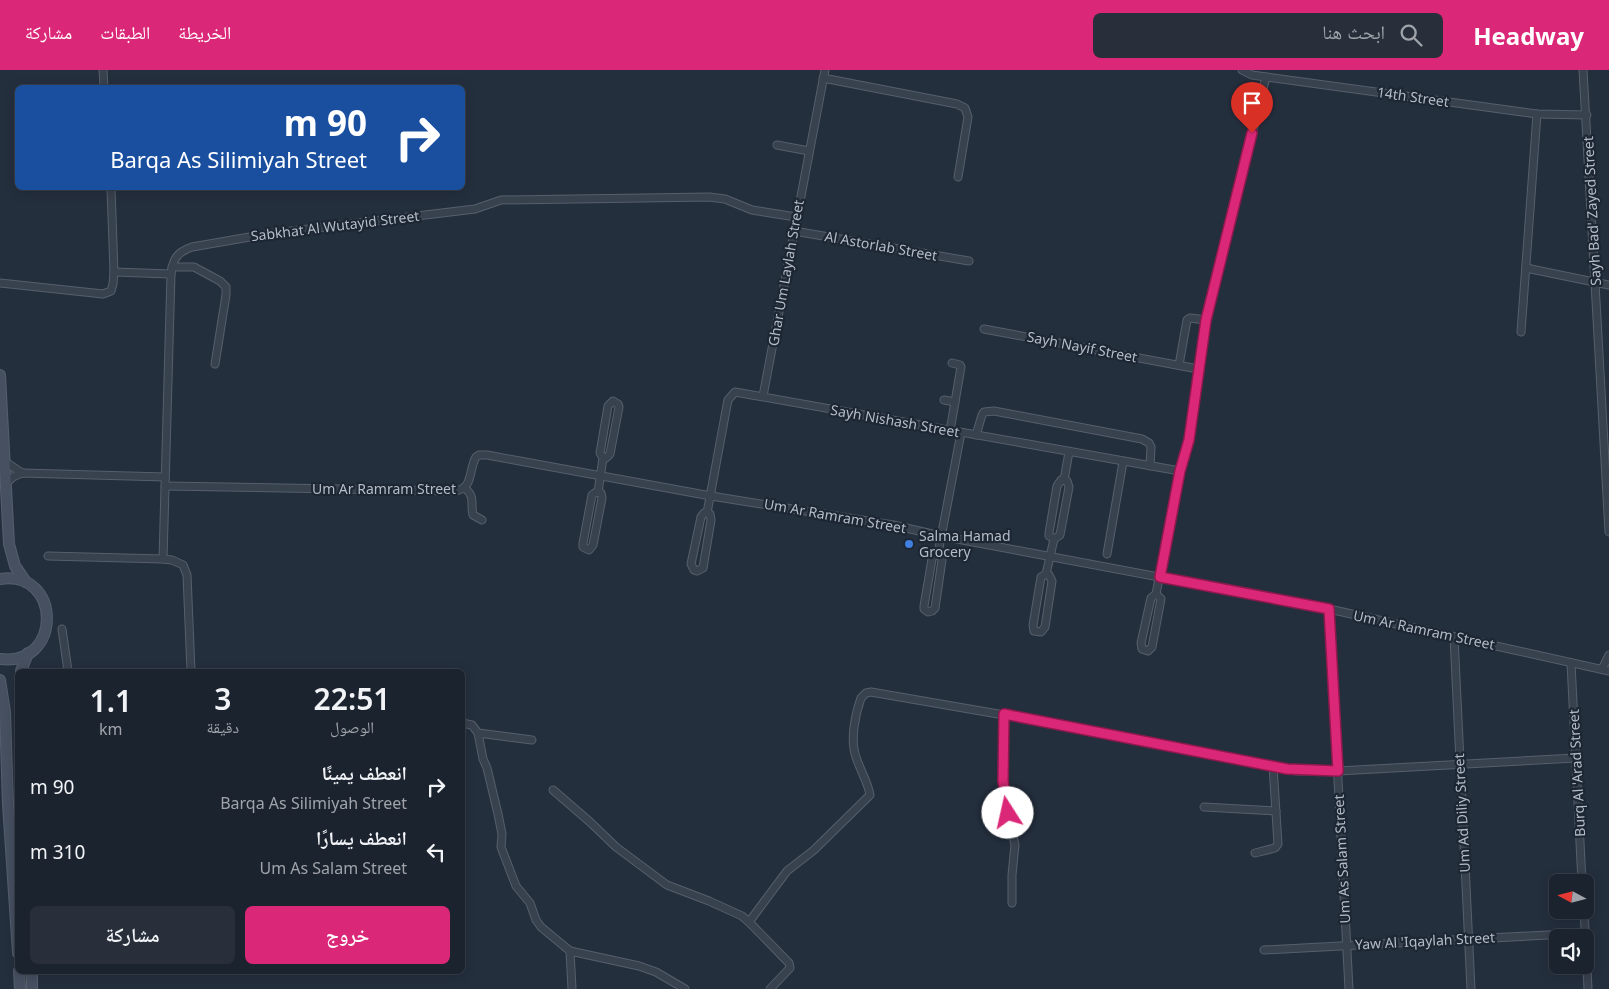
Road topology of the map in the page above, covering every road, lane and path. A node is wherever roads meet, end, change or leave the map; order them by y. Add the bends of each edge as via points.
1 (103, 70) edge
2 (1242, 70) edge
3 (1583, 70) edge
4 (824, 74) edge
5 (1266, 77) junction
6 (104, 85) edge
7 (1537, 114) junction
8 (1587, 115) junction
9 (777, 145) dead end
10 (809, 151) junction
11 (958, 177) dead end
12 (111, 190) edge
13 (796, 217) junction
14 (794, 231) junction
15 (969, 261) dead end
16 (1526, 268) junction
17 (172, 271) junction
18 (114, 272) junction
19 (1595, 281) junction
20 (0, 283) edge
21 (1607, 283) edge
22 (1206, 320) junction
23 (984, 329) dead end
24 (1521, 332) dead end
25 (952, 363) dead end
26 (215, 364) dead end
27 (1179, 366) junction
28 (1198, 369) junction
29 (0, 375) edge
30 (763, 396) junction
31 (944, 400) dead end
32 (955, 402) junction
33 (950, 431) junction
34 (961, 433) junction
35 (976, 435) junction
36 (1069, 452) junction
37 (603, 458) junction
38 (4, 461) junction
39 (1123, 462) junction
40 (1150, 466) junction
41 (1180, 471) junction
42 (22, 473) junction
43 (601, 475) junction
44 (165, 478) junction
45 (1064, 480) junction
46 (5, 484) junction
47 (165, 486) junction
48 (465, 488) junction
49 (598, 492) junction
50 (711, 496) junction
51 (707, 513) junction
52 (482, 520) dead end
53 (1609, 532) edge
54 (942, 536) junction
55 (1054, 539) junction
56 (938, 553) junction
57 (1107, 554) dead end
58 (48, 556) dead end
59 (1050, 557) junction
60 (162, 559) junction
61 (1046, 574) junction
62 (1160, 577) junction
63 (0, 578) edge
64 (26, 582) junction
65 (1156, 594) junction
66 (1329, 609) junction
67 (62, 629) dead end
68 (1454, 637) junction
69 (28, 653) junction
70 (1609, 655) edge
71 (0, 658) edge
72 (1571, 663) junction
73 (22, 669) edge
74 (68, 669) edge
75 (192, 669) edge
76 (1606, 670) edge
77 (0, 680) edge
78 (1004, 714) junction
79 (465, 724) edge
80 (478, 733) junction
81 (532, 740) dead end
82 (1576, 758) junction
83 (1460, 765) junction
84 (1273, 766) junction
85 (1338, 771) junction
86 (553, 790) dead end
87 (1204, 807) dead end
88 (1276, 811) junction
89 (1255, 853) dead end
90 (1582, 874) edge
91 (1012, 903) dead end
92 (15, 908) edge
93 (749, 922) junction
94 (1549, 934) edge
95 (1468, 939) junction
96 (1347, 946) junction
97 (1264, 950) dead end
98 (570, 951) junction
99 (19, 974) edge
100 (32, 974) edge
101 (1587, 974) edge
102 (20, 989) edge
103 (32, 989) edge
104 (572, 989) edge
105 (685, 989) edge
106 (770, 989) edge
107 (1349, 989) edge
108 (1471, 989) edge
109 (1588, 989) edge

1 - 6 street
2 - 5 street, 14th Street
3 - 8 street, Sayh Bad' Zayed Street
4 - 10 street, Ghar Um Laylah Street
4 - 11 street via 965,108 968,118
5 - 7 street, 14th Street
5 - 22 street
7 - 8 street, 14th Street
7 - 16 street
8 - 19 street, Sayh Bad' Zayed Street
9 - 10 street
10 - 13 street, Ghar Um Laylah Street
12 - 18 street
13 - 14 street, Ghar Um Laylah Street
13 - 17 street, Sabkhat Al Wutayid Street via 752,210 725,199 709,197 501,200 474,209 276,232 192,247 178,254
14 - 15 street, Al Astorlab Street
14 - 30 street, Ghar Um Laylah Street
16 - 19 street
16 - 24 street
17 - 18 street
17 - 26 street via 194,267 226,287
17 - 44 street
18 - 20 street via 113,288 107,293
19 - 21 street
19 - 53 street, Sayh Bad' Zayed Street
22 - 27 street via 1187,320
22 - 28 street
23 - 27 street, Sayh Nayif Street
25 - 32 street via 961,367
27 - 28 street, Sayh Nayif Street
28 - 41 street via 1189,440
29 - 38 street
30 - 33 street, Sayh Nishash Street
30 - 50 street, Sayh Nishash Street via 735,392 728,400
31 - 32 street
32 - 33 street
33 - 34 street, Sayh Nishash Street
34 - 35 street, Sayh Nishash Street
34 - 54 street
35 - 36 street, Sayh Nishash Street
35 - 40 street via 984,412 994,411 1142,439 1151,447
36 - 39 street, Sayh Nishash Street
36 - 45 street
37 - 37 street via 610,454 619,407 616,402 610,402 608,406 600,453
37 - 43 street
38 - 42 street
38 - 46 street
39 - 40 street, Sayh Nishash Street
39 - 57 street
40 - 41 street, Sayh Nishash Street
41 - 62 street
42 - 44 street
42 - 46 street
43 - 48 street, Um Ar Ramram Street via 480,455 474,461
43 - 49 street
43 - 50 street, Um Ar Ramram Street
44 - 47 street
45 - 55 street via 1069,484 1060,535
45 - 55 street via 1058,486 1049,533
46 - 64 street via 12,558
47 - 48 street, Um Ar Ramram Street via 449,492
47 - 60 street
48 - 52 street via 471,493 473,515
49 - 49 street via 592,495 582,543 585,549 593,545 602,498
50 - 51 street, Sayh Nishash Street
50 - 54 street, Um Ar Ramram Street
51 - 51 street, Sayh Nishash Street via 701,517 691,564 697,571 702,568 711,520
54 - 56 street
54 - 59 street, Um Ar Ramram Street
55 - 59 street
56 - 56 street via 932,559 924,606 928,612 935,608 942,560
58 - 60 street
59 - 61 street
59 - 62 street, Um Ar Ramram Street
60 - 75 street via 178,562 186,569
61 - 61 street via 1041,577 1033,626 1038,632 1045,627 1052,581
62 - 65 street
62 - 66 street, Um Ar Ramram Street
63 - 64 street
64 - 69 street via 42,597 48,617 43,638
65 - 65 street via 1151,598 1141,643 1145,651 1152,647 1161,599
66 - 68 street, Um Ar Ramram Street
66 - 85 street, Um As Salam Street
67 - 74 street
68 - 72 street, Um Ar Ramram Street
68 - 83 street, Um Ad Diliy Street
69 - 71 street via 18,658
69 - 73 street
70 - 76 street
72 - 76 street, Um Ar Ramram Street
72 - 82 street, Burq Al 'Arad Street
77 - 92 street via 5,712
78 - 84 street
78 - 91 street via 1004,792 1016,846
78 - 93 street via 866,693 859,704 853,744 870,795 814,850 787,871
79 - 80 street via 472,725
80 - 81 street
80 - 98 street via 498,814 501,847 516,886 530,903 541,928
82 - 83 street
82 - 90 street, Burq Al 'Arad Street
83 - 85 street
83 - 95 street, Um Ad Diliy Street
84 - 85 street via 1297,771
84 - 88 street
85 - 96 street, Um As Salam Street
86 - 93 street via 616,847 667,885 709,901
87 - 88 street
88 - 89 street via 1277,846
93 - 106 street via 789,963 786,974
94 - 95 street, Yaw Al 'Iqaylah Street
95 - 96 street, Yaw Al 'Iqaylah Street
95 - 108 street, Um Ad Diliy Street
96 - 97 street, Yaw Al 'Iqaylah Street
96 - 107 street, Um As Salam Street
98 - 104 street
98 - 105 street via 639,966
99 - 102 street
100 - 103 street
101 - 109 street

